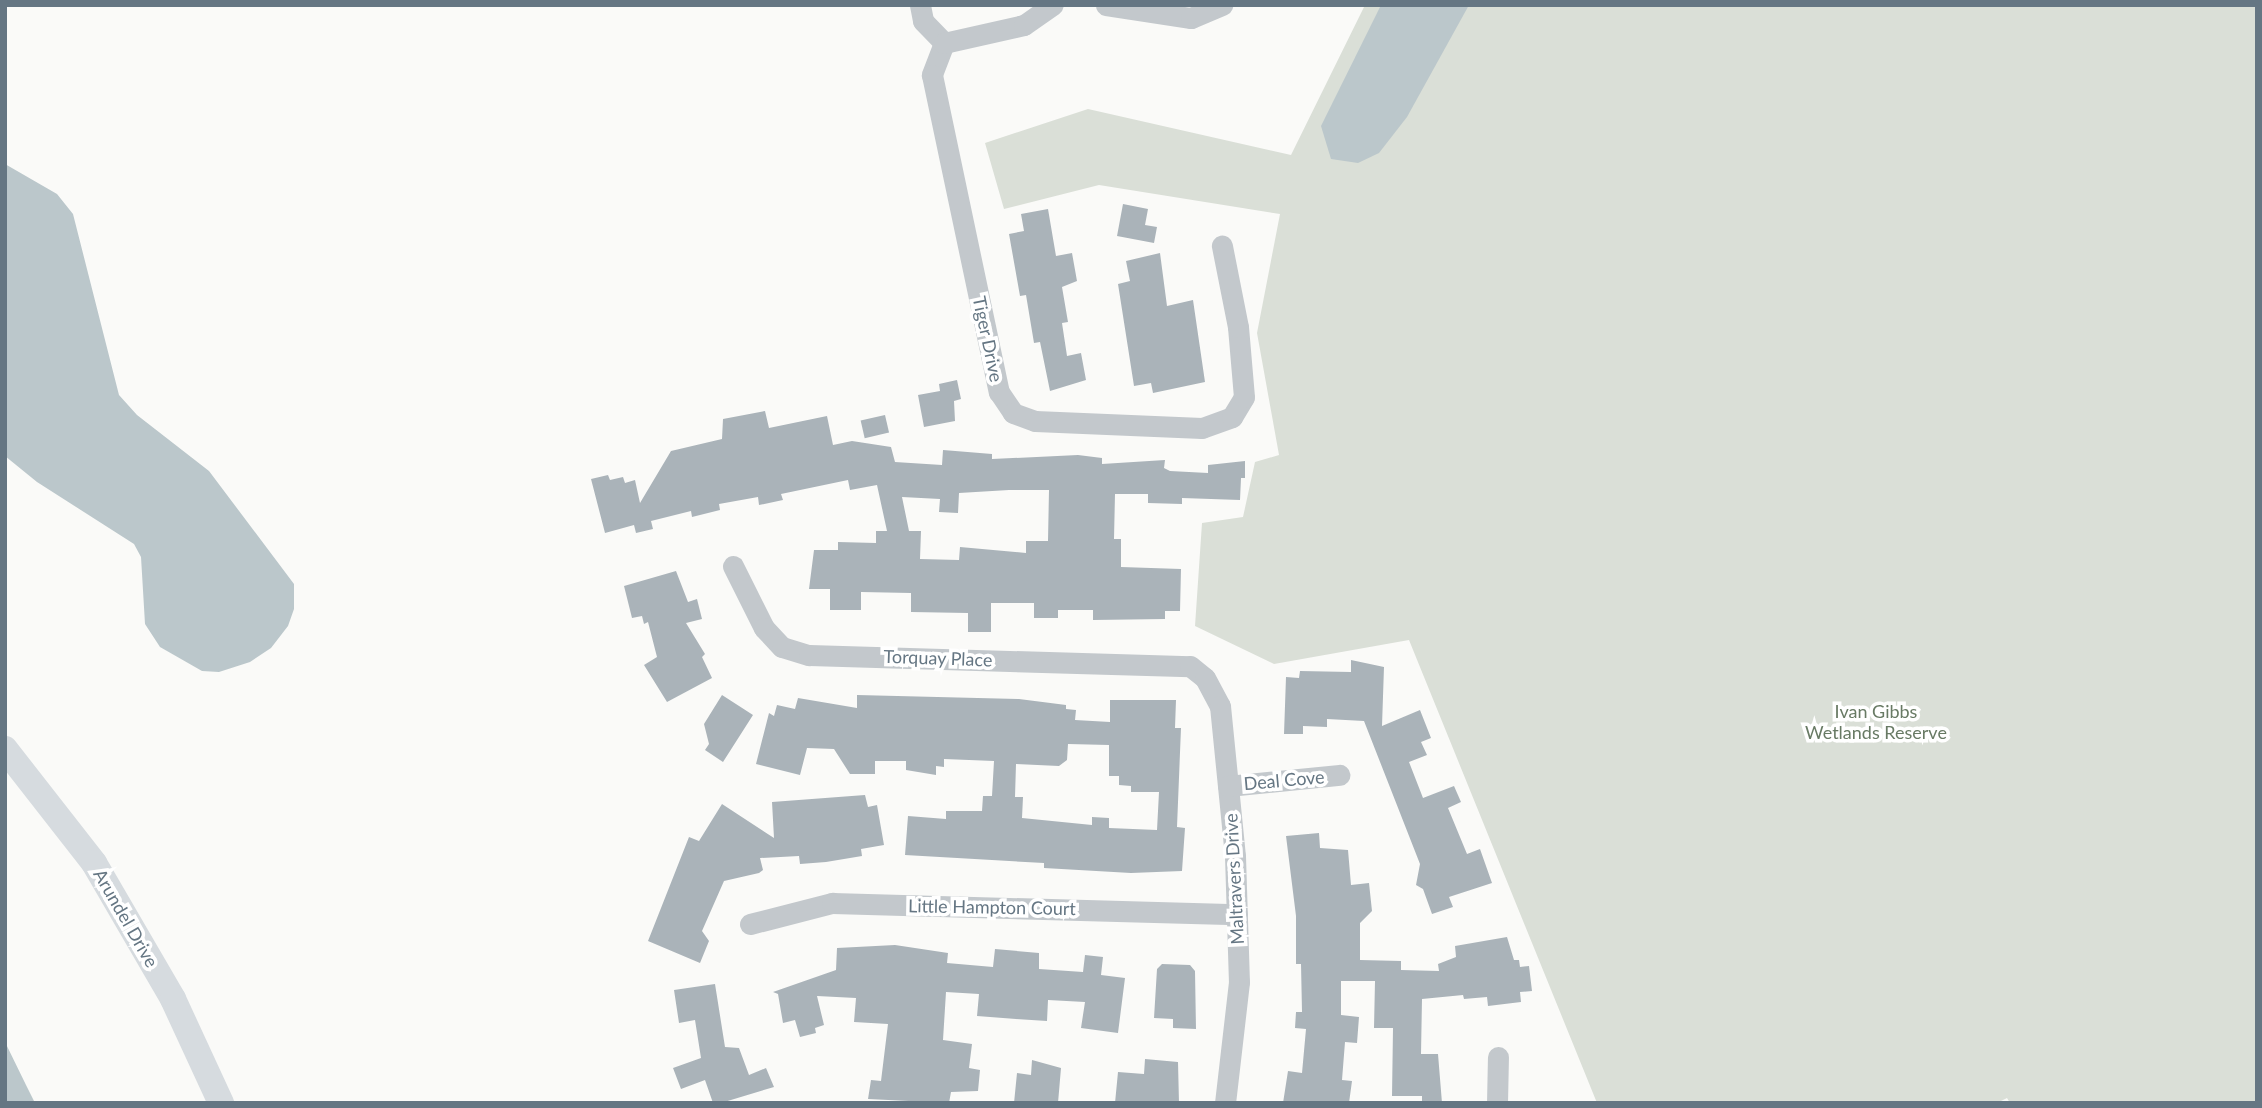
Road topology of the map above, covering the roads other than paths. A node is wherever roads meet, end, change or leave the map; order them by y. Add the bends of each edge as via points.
1 (920, 5) edge
2 (1053, 5) edge
3 (1105, 5) edge
4 (1222, 5) edge
5 (944, 43) junction
6 (1222, 246) dead end
7 (733, 566) dead end
8 (1191, 666) joint
9 (5, 749) edge
10 (1339, 775) dead end
11 (1228, 786) junction
12 (1237, 914) junction
13 (750, 924) dead end
14 (1499, 1057) dead end
15 (221, 1103) edge
16 (1225, 1103) edge
17 (1497, 1103) edge

1 - 5 street via 923,21
2 - 5 street via 1024,25
3 - 4 street via 1191,18
5 - 6 street, Tiger Drive via 932,75 999,392 1013,413 1035,421 1202,428 1232,417 1244,397 1238,327
7 - 8 street, Torquay Place via 764,628 782,647 809,655
8 - 11 street, Maltravers Drive via 1205,678 1220,706
9 - 15 main road, Arundel Drive via 94,863 173,999
10 - 11 street, Deal Cove
11 - 12 street, Maltravers Drive
12 - 13 street, Little Hampton Court via 832,904
12 - 16 street, Maltravers Drive via 1238,982
14 - 17 street

